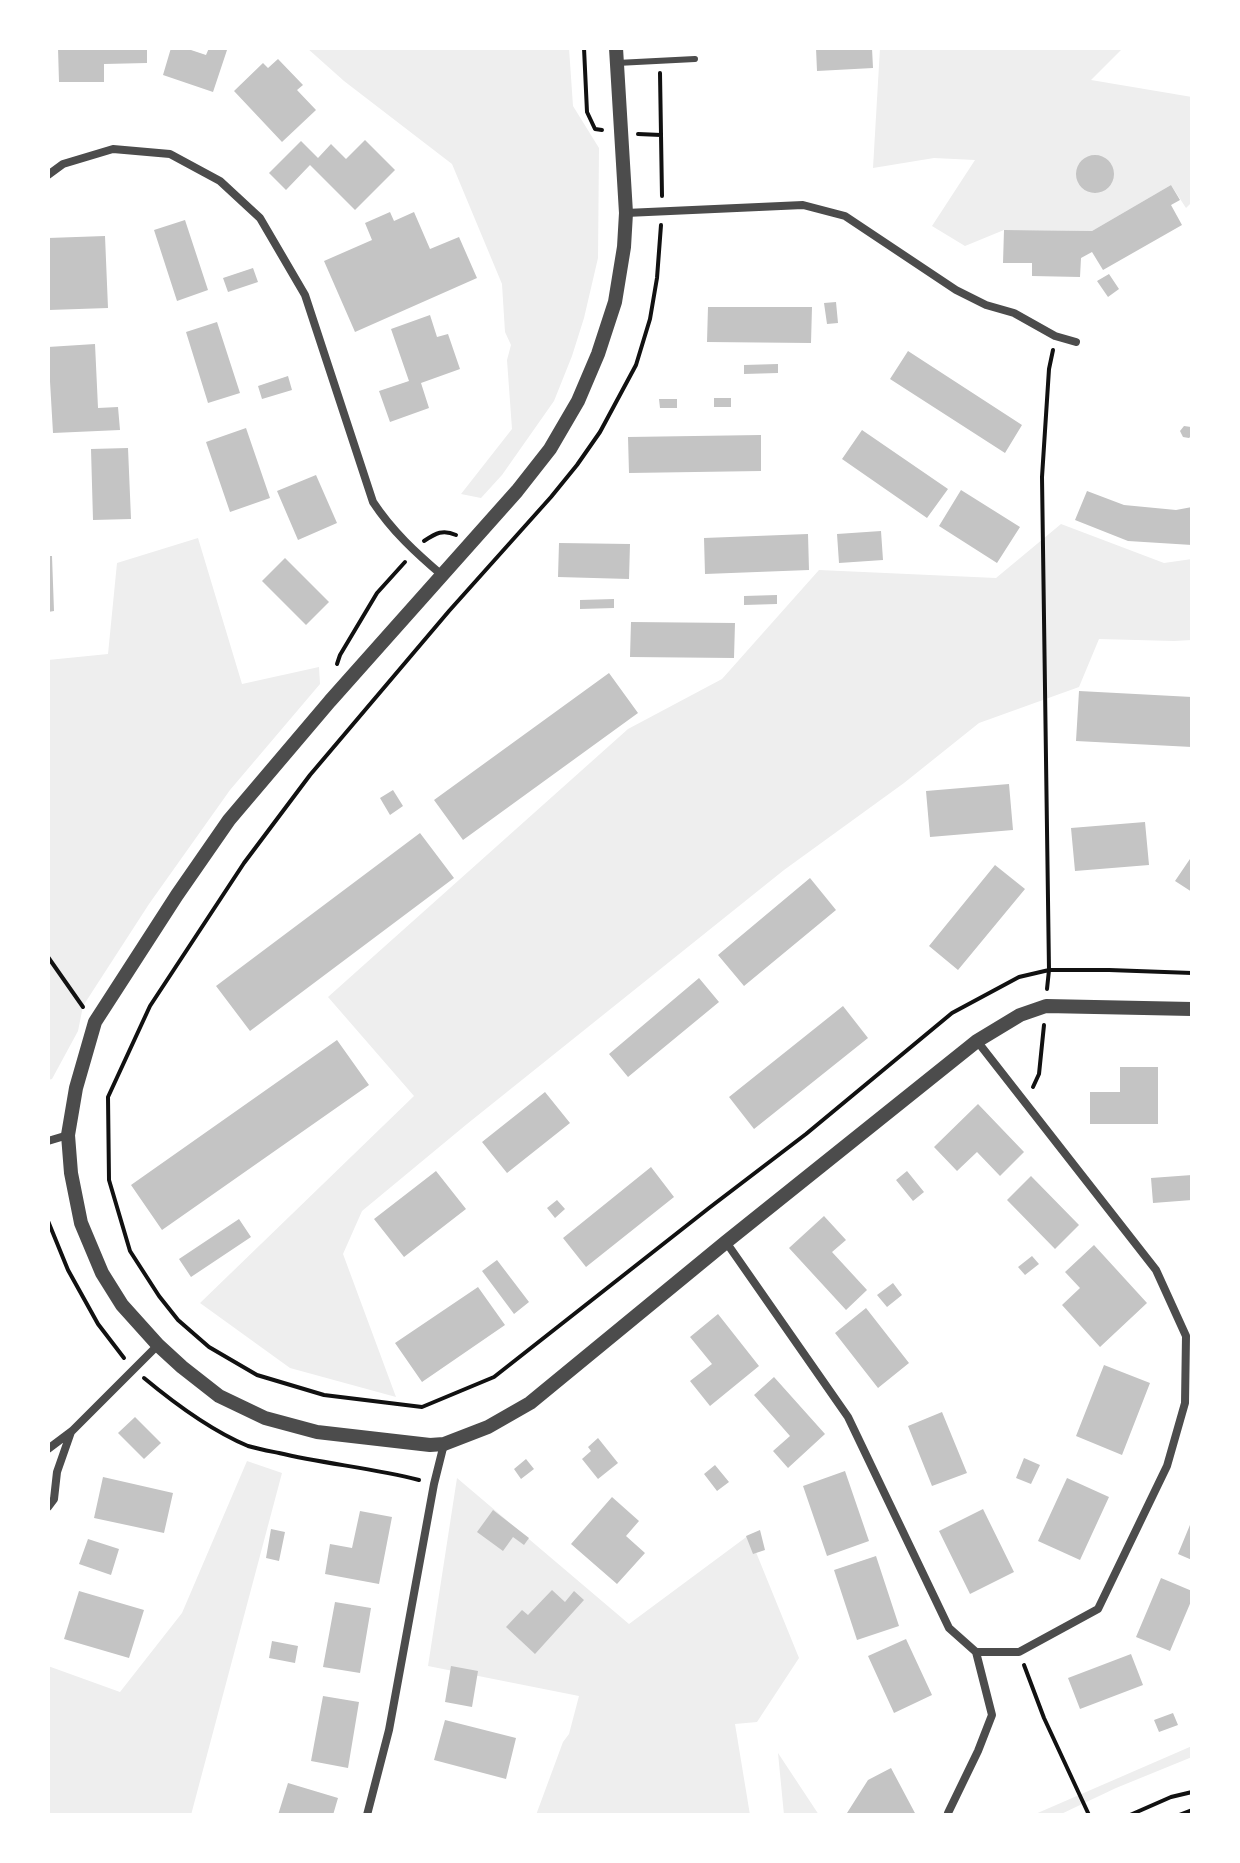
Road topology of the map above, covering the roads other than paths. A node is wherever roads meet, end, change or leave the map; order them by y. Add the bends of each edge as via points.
1 (617, 56) edge
2 (695, 59) dead end
3 (48, 175) edge
4 (626, 213) junction
5 (1076, 342) dead end
6 (443, 576) junction
7 (1192, 1009) edge
8 (977, 1041) junction
9 (68, 1135) junction
10 (48, 1141) edge
11 (726, 1242) junction
12 (158, 1345) junction
13 (72, 1431) junction
14 (444, 1444) junction
15 (48, 1449) edge
16 (48, 1507) edge
17 (976, 1652) junction
18 (948, 1813) edge
19 (367, 1815) edge

1 - 2 lane
1 - 4 street
3 - 6 street via 63,164 113,149 170,154 220,181 260,218 305,295 373,502 414,552
4 - 5 street via 803,205 845,216 956,290
4 - 6 street via 615,302 578,401 550,449
6 - 9 street via 229,820 177,895 95,1022
7 - 8 street via 1046,1006
8 - 11 street
8 - 17 street via 1156,1270 1186,1336 1185,1403 1167,1466 1098,1609 1019,1652
9 - 10 street
9 - 12 street via 81,1223 102,1273
11 - 14 street via 530,1403
11 - 17 street via 848,1417 949,1628
12 - 13 street
12 - 14 street via 219,1396 265,1418 317,1432
13 - 15 street
13 - 16 street
14 - 19 street via 389,1730
17 - 18 street via 992,1715

